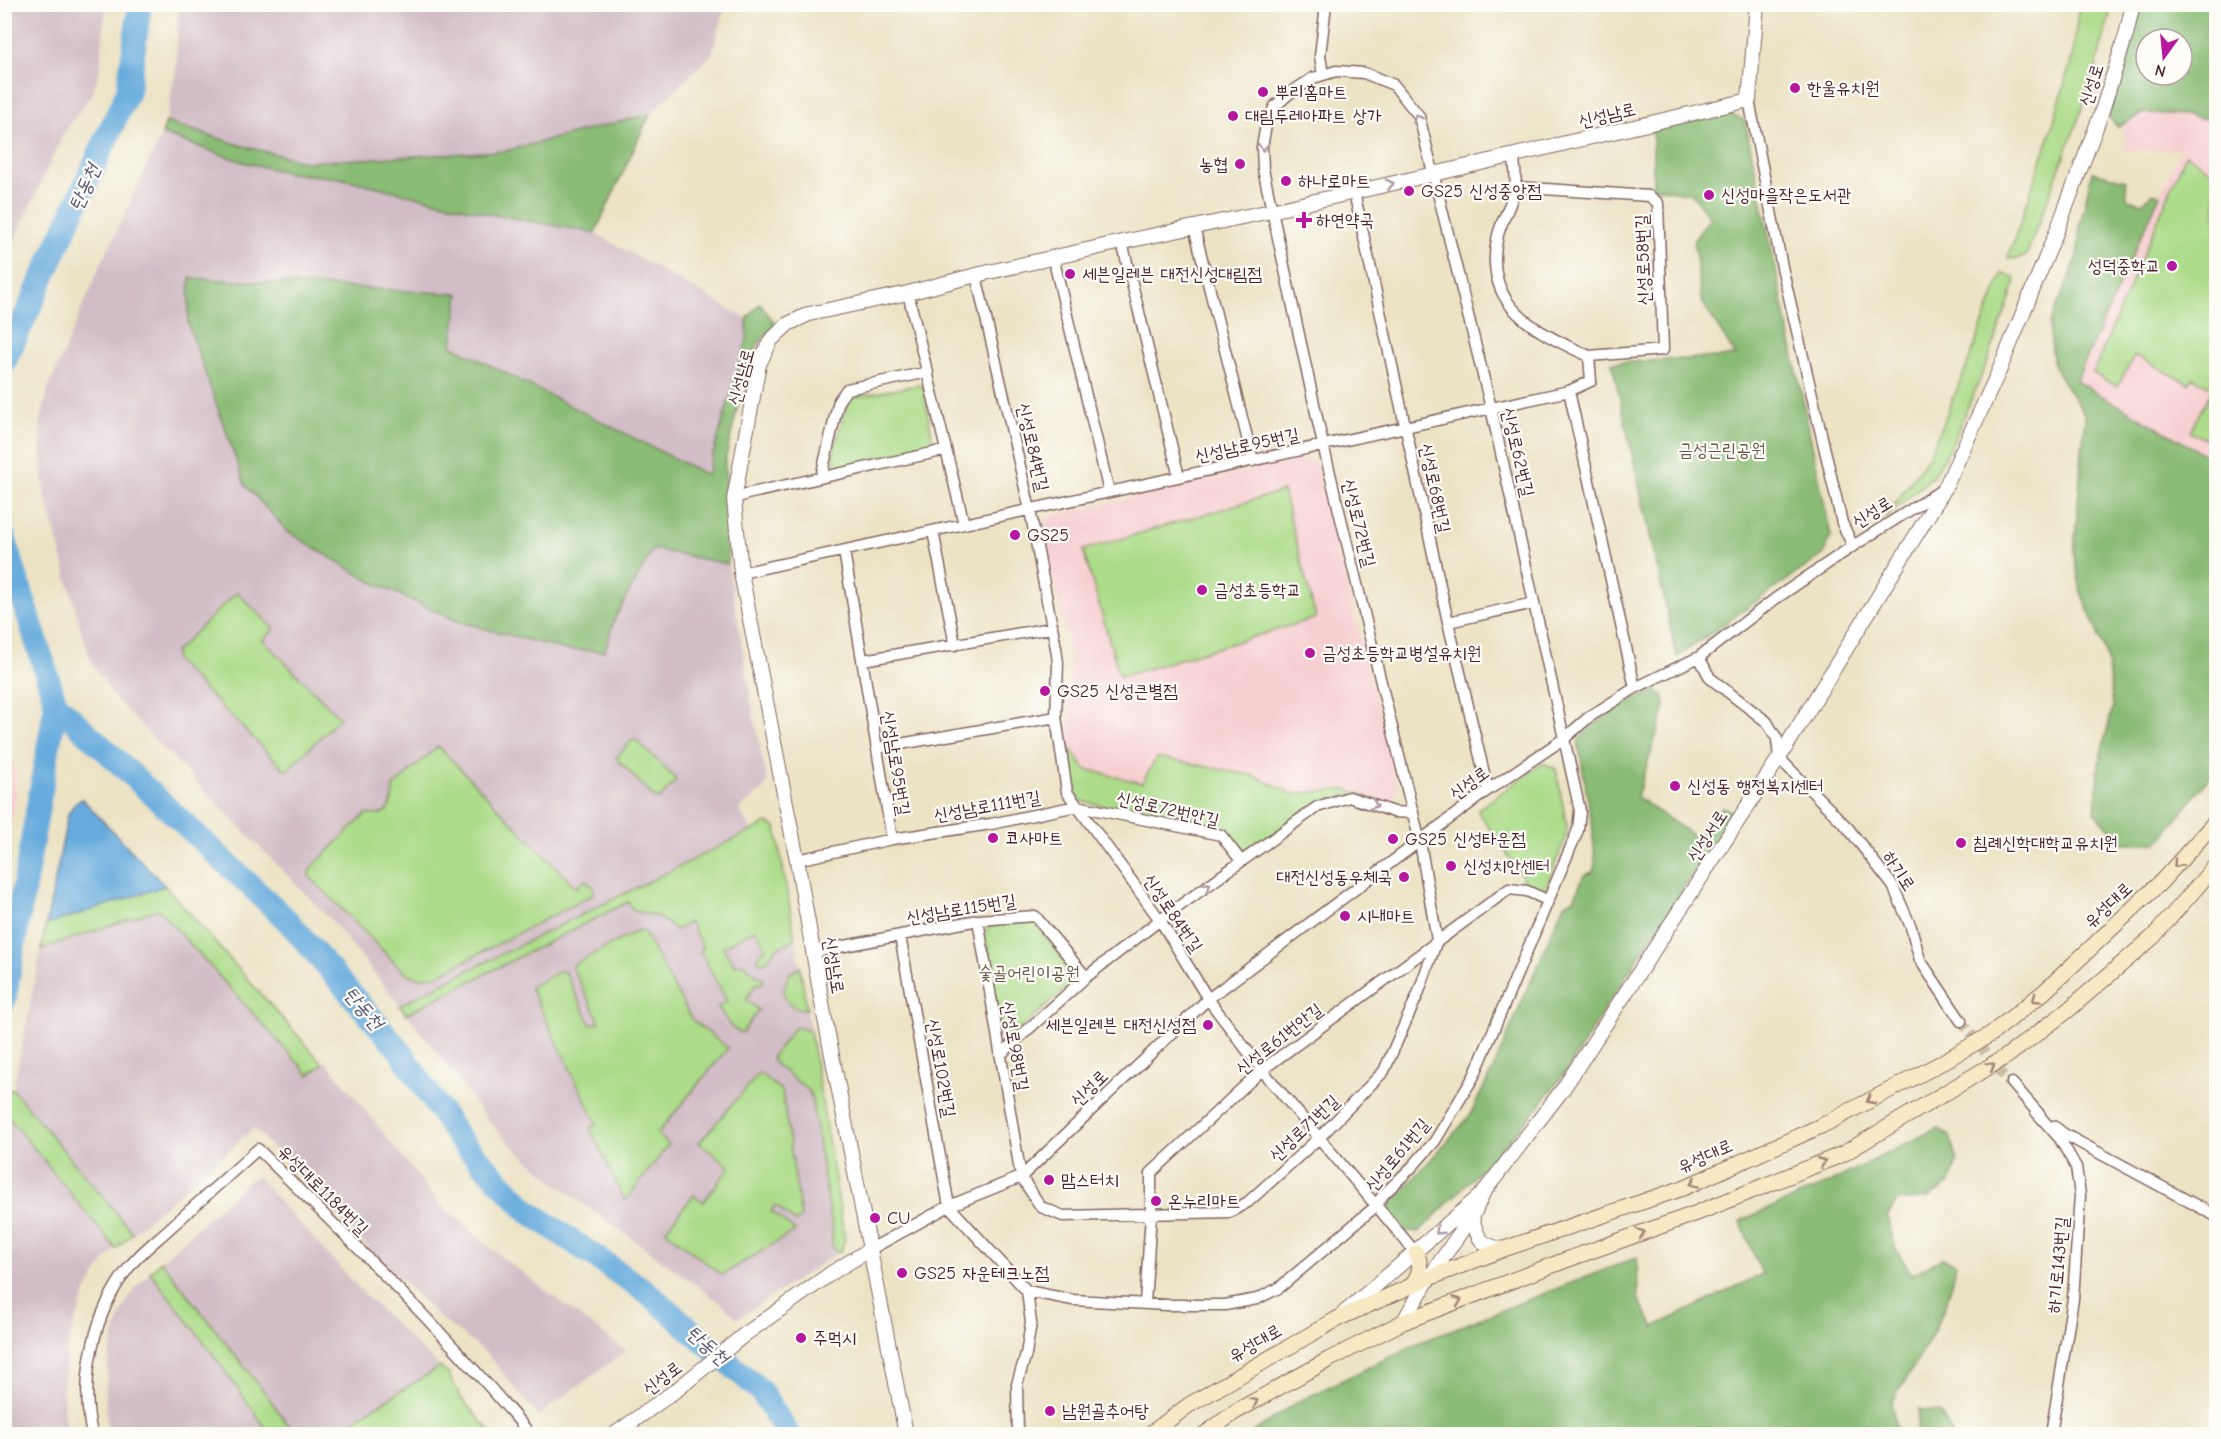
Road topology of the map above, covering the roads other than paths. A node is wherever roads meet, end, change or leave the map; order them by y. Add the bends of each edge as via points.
1 (1326, 4) edge
2 (1756, 4) edge
3 (2133, 4) edge
4 (1323, 75) junction
5 (1749, 100) junction
6 (1514, 155) junction
7 (1434, 174) junction
8 (1515, 187) junction
9 (1354, 192) junction
10 (1271, 211) junction
11 (1194, 227) junction
12 (1122, 242) junction
13 (1053, 257) junction
14 (976, 275) junction
15 (908, 293) junction
16 (1589, 356) junction
17 (928, 372) junction
18 (1569, 391) junction
19 (1491, 408) junction
20 (1405, 427) junction
21 (1323, 445) junction
22 (946, 450) junction
23 (1253, 461) junction
24 (821, 477) junction
25 (1179, 477) junction
26 (1945, 488) junction
27 (1109, 492) junction
28 (734, 499) junction
29 (1030, 510) junction
30 (964, 524) junction
31 (933, 531) junction
32 (1853, 546) junction
33 (844, 551) junction
34 (741, 573) junction
35 (1534, 603) junction
36 (1448, 622) junction
37 (1051, 628) junction
38 (955, 645) junction
39 (1699, 657) junction
40 (863, 660) junction
41 (1635, 688) junction
42 (1056, 717) junction
43 (1564, 738) junction
44 (877, 748) junction
45 (1779, 758) junction
46 (1488, 790) junction
47 (1077, 806) junction
48 (1413, 813) junction
49 (2217, 821) edge
50 (892, 839) junction
51 (1420, 842) junction
52 (797, 860) junction
53 (1241, 861) junction
54 (2217, 865) edge
55 (1547, 900) junction
56 (978, 920) junction
57 (1160, 920) junction
58 (900, 936) junction
59 (1437, 940) junction
60 (814, 952) junction
61 (1086, 978) junction
62 (1208, 999) junction
63 (1961, 1021) tunnel mouth
64 (1000, 1055) junction
65 (1262, 1070) junction
66 (2012, 1083) tunnel mouth
67 (2036, 1112) junction
68 (1320, 1137) junction
69 (1021, 1178) junction
70 (1483, 1193) junction
71 (949, 1206) junction
72 (1376, 1206) junction
73 (1151, 1214) junction
74 (2217, 1216) edge
75 (1472, 1218) junction
76 (1504, 1249) junction
77 (869, 1250) junction
78 (1416, 1252) junction
79 (1429, 1278) junction
80 (1412, 1286) junction
81 (1027, 1291) junction
82 (1145, 1303) junction
83 (1337, 1319) junction
84 (1403, 1322) junction
85 (92, 1434) edge
86 (530, 1434) edge
87 (615, 1434) edge
88 (906, 1434) edge
89 (1018, 1434) edge
90 (1150, 1434) edge
91 (1205, 1434) edge
92 (2051, 1434) edge

1 - 4 street via 1320,56
2 - 5 street
3 - 26 street, 신성로 via 2100,117 2056,233
7 -> 4 street via 1419,116 1395,85 1364,73 1336,71
4 -> 10 street via 1275,106 1266,125 1263,169
5 - 6 street, 신성남로
5 - 32 street via 1784,277 1842,523
6 - 7 street, 신성남로
6 - 8 street, 신성로58번길
9 -> 7 street, 신성남로
7 - 19 street, 신성로62번길
8 - 16 street, 신성로58번길 via 1498,234 1494,259 1508,305 1551,339
8 - 16 street, 신성로58번길 via 1649,196 1658,203 1664,351
9 - 10 street, 신성남로
9 - 20 street, 신성로68번길
10 - 11 street, 신성남로
10 - 21 street, 신성로72번길
11 - 12 street, 신성남로
11 - 23 street
12 - 13 street, 신성남로
12 - 25 street
13 - 14 street, 신성남로
13 - 27 street
14 - 15 street, 신성남로
14 - 29 street, 신성로84번길
15 - 17 street
15 - 28 street, 신성남로 via 809,314 788,324 771,340 759,364
16 - 18 street via 1591,381
17 - 22 street
17 - 24 street via 847,389 839,400
18 - 19 street, 신성남로95번길
18 - 41 street
19 - 20 street, 신성남로95번길
19 - 35 street, 신성로62번길
20 - 21 street, 신성남로95번길
20 - 36 street, 신성로68번길
21 - 23 street, 신성남로95번길
21 - 48 street, 신성로72번길
22 - 24 street
22 - 30 street
23 - 25 street, 신성남로95번길
24 - 28 street
25 - 27 street, 신성남로95번길
26 - 32 street, 신성로
26 - 45 street, 신성서로
27 - 29 street, 신성남로95번길
28 - 34 street, 신성남로
29 - 30 street, 신성남로95번길
29 - 37 street, 신성로84번길
30 - 31 street, 신성남로95번길
31 - 33 street, 신성남로95번길
31 - 38 street
32 - 39 street, 신성로
33 - 34 street, 신성남로95번길
33 - 40 street, 신성남로95번길
34 - 52 street, 신성남로
35 - 36 street
35 - 43 street, 신성로62번길
36 - 46 street, 신성로68번길
37 - 38 street
37 - 42 street, 신성로84번길 via 1058,663
38 - 40 street
39 - 41 street, 신성로
39 - 45 street via 1710,678 1767,722 1777,738
40 - 44 street, 신성남로95번길
41 - 43 street, 신성로
42 - 44 street
42 - 47 street, 신성로84번길 via 1067,792
43 - 46 street, 신성로
43 - 55 street, 신성로61번길 via 1580,811 1578,830
44 - 50 street, 신성남로95번길
45 - 63 street, 하기로 via 1848,828 1893,886 1920,960
45 - 70 street, 신성서로 via 1563,1089
46 - 51 street, 신성로
47 - 50 street, 신성남로111번길
47 - 53 street, 신성로72번안길 via 1221,835
47 - 57 street, 신성로84번길
48 - 51 street, 신성로72번길
53 -> 48 street via 1317,807 1349,797 1394,812
49 -> 76 main road, 유성대로 via 2161,882 2044,992 1991,1034 1821,1126 1683,1188
50 - 52 street, 신성남로111번길
51 - 59 street, 신성로71번길
51 - 62 street, 신성로
52 - 60 street, 신성남로
57 -> 53 street
84 -> 54 main road via 1697,1213 1843,1154 2007,1056 2067,1011 2153,937
55 - 59 street, 신성로61번안길 via 1527,891 1509,889
55 - 72 street, 신성로61번길 via 1474,1076 1435,1141
56 - 58 street, 신성남로115번길
56 - 61 street, 신성남로115번길 via 1035,916
56 - 64 street, 신성로98번길
57 - 61 street
57 - 62 street, 신성로84번길
58 - 60 street, 신성남로115번길
58 - 71 street, 신성로102번길
59 - 65 street, 신성로61번안길
59 - 68 street, 신성로71번길 via 1384,1071
60 - 77 street, 신성남로
61 - 64 street
62 - 65 street, 신성로84번길
62 - 69 street, 신성로
64 - 69 street, 신성로98번길
65 - 68 street, 신성로84번길
65 - 73 street, 신성로61번안길 via 1151,1173
66 - 67 street
67 - 74 street via 2064,1134
67 - 92 street, 하기로143번길 via 2060,1139 2076,1167 2080,1196 2073,1299
68 - 72 street, 신성로84번길
68 - 73 street, 신성로71번길 via 1248,1202 1230,1212
69 - 71 street, 신성로
69 - 73 street, 신성로71번길 via 1041,1207 1063,1216
70 - 75 street
70 -> 78 street
71 - 77 street, 신성로
71 - 81 street
72 - 78 street, 신성로84번길
72 - 82 street, 신성로61번길 via 1279,1288 1257,1299 1225,1305
73 - 82 street, 신성로61번안길
75 - 76 street via 1480,1240 1489,1247
75 - 79 street
76 - 79 main road, 유성대로
77 - 87 street, 신성로 via 744,1335
77 - 88 street, 신성남로
78 - 80 main road via 1421,1271
78 - 83 street
79 - 80 main road, 유성대로
79 - 84 street
80 - 83 main road, 유성대로
81 - 82 street, 신성로61번길 via 1074,1300
81 - 89 street via 1031,1323 1017,1384
83 - 90 main road, 유성대로 via 1190,1405
91 -> 84 main road via 1235,1412
85 - 86 street, 유성대로1184번길 via 87,1389 91,1350 114,1291 130,1265 258,1149 481,1376

